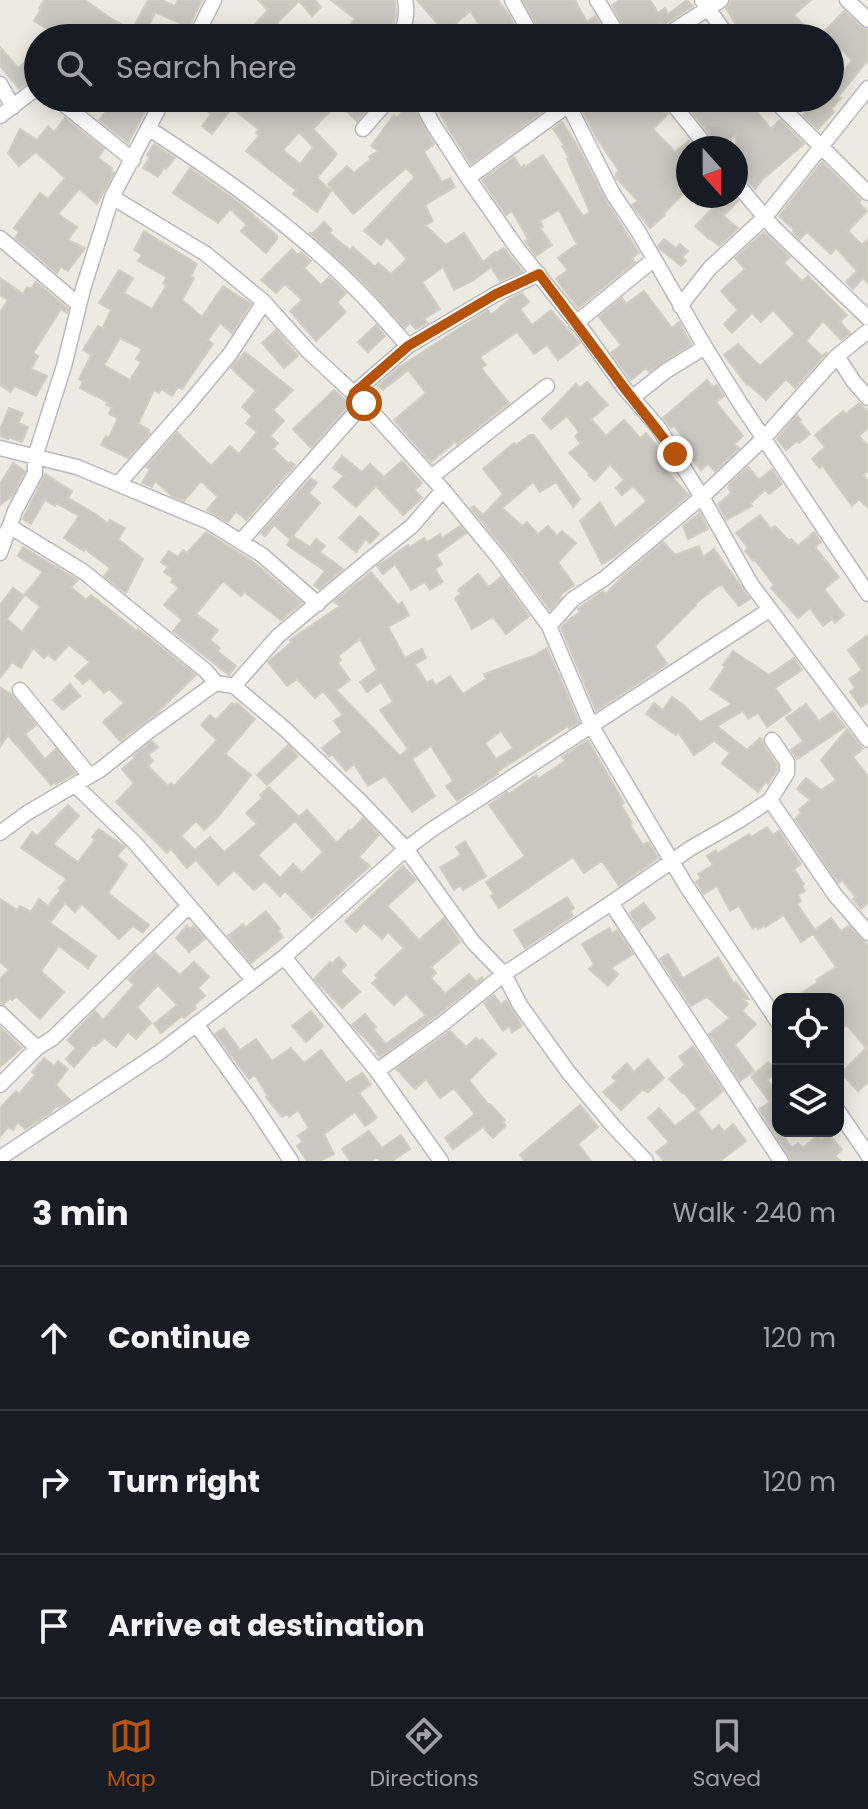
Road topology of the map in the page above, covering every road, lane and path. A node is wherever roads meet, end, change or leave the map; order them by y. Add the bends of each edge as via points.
1 (214, 0) edge
2 (405, 0) edge
3 (512, 0) edge
4 (597, 0) edge
5 (847, 0) edge
6 (710, 3) edge
7 (868, 20) edge
8 (202, 24) edge
9 (404, 24) edge
10 (525, 24) edge
11 (612, 24) edge
12 (681, 24) edge
13 (721, 24) edge
14 (0, 84) edge
15 (868, 88) edge
16 (24, 98) edge
17 (6, 112) edge
18 (73, 112) edge
19 (157, 112) edge
20 (378, 112) edge
21 (427, 112) edge
22 (555, 112) edge
23 (575, 112) edge
24 (679, 112) edge
25 (786, 112) edge
26 (148, 128) junction
27 (363, 129) dead end
28 (698, 136) edge
29 (821, 146) junction
30 (133, 160) junction
31 (468, 178) junction
32 (868, 193) edge
33 (112, 197) junction
34 (748, 197) edge
35 (765, 217) junction
36 (0, 238) edge
37 (653, 260) junction
38 (539, 274) junction
39 (264, 302) junction
40 (79, 305) junction
41 (680, 306) junction
42 (868, 318) edge
43 (576, 323) junction
44 (868, 331) edge
45 (408, 346) junction
46 (705, 347) junction
47 (837, 356) junction
48 (547, 386) dead end
49 (633, 397) junction
50 (359, 398) junction
51 (868, 398) edge
52 (764, 438) junction
53 (0, 448) edge
54 (35, 457) junction
55 (431, 477) junction
56 (118, 484) junction
57 (443, 490) junction
58 (702, 497) junction
59 (7, 531) junction
60 (241, 541) junction
61 (0, 553) edge
62 (868, 594) edge
63 (318, 604) junction
64 (769, 610) junction
65 (549, 626) junction
66 (216, 683) junction
67 (234, 686) junction
68 (20, 690) dead end
69 (591, 725) junction
70 (772, 740) dead end
71 (868, 740) edge
72 (90, 776) junction
73 (75, 785) junction
74 (770, 800) junction
75 (0, 833) edge
76 (406, 849) junction
77 (672, 861) junction
78 (611, 903) junction
79 (189, 906) junction
80 (868, 933) edge
81 (284, 957) junction
82 (504, 974) junction
83 (253, 980) junction
84 (0, 1013) edge
85 (772, 1013) edge
86 (196, 1024) junction
87 (37, 1048) junction
88 (377, 1071) junction
89 (0, 1085) edge
90 (844, 1120) edge
91 (868, 1155) edge
92 (0, 1158) edge
93 (291, 1161) edge
94 (441, 1161) edge
95 (646, 1161) edge
96 (781, 1161) edge

1 - 8 street
2 - 9 street
3 - 10 street
4 - 11 street
5 - 7 street
6 - 12 street
6 - 13 street
14 - 17 street
15 - 29 street
16 - 17 street
18 - 30 street
19 - 26 street
20 - 27 street
21 - 31 street
22 - 31 street
23 - 37 street via 613,194
24 - 28 street
25 - 29 street
26 - 30 street
26 - 45 street via 296,235
29 - 32 street
29 - 35 street
30 - 33 street
31 - 38 street
33 - 39 street via 206,254
33 - 40 street
34 - 35 street
35 - 41 street via 710,268
35 - 42 street
36 - 40 street
37 - 41 street
37 - 43 street
38 - 43 street
38 - 45 street
39 - 50 street
39 - 56 street via 221,365
40 - 54 street
41 - 46 street
43 - 49 street
44 - 47 street
45 - 50 street
46 - 49 street
46 - 52 street
47 - 51 street
47 - 52 street
48 - 55 street
49 - 58 street
50 - 55 street
50 - 60 street
52 - 58 street
52 - 62 street
53 - 54 street
54 - 56 street
54 - 59 street via 35,473
55 - 57 street
56 - 60 street
57 - 63 street via 412,526
57 - 65 street
58 - 64 street
58 - 65 street via 573,599
59 - 61 street
59 - 66 street via 14,529 84,572
60 - 63 street
63 - 67 street via 278,636
64 - 69 street
64 - 71 street
65 - 69 street
66 - 67 street
66 - 72 street
67 - 76 street
68 - 72 street
69 - 76 street
69 - 77 street
70 - 74 street via 787,762 787,773
72 - 73 street
73 - 75 street
73 - 79 street
74 - 77 street
74 - 80 street via 835,895
76 - 81 street
76 - 82 street via 473,942
77 - 78 street
77 - 85 street
78 - 82 street
78 - 96 street
79 - 83 street
79 - 87 street
81 - 83 street
81 - 88 street
82 - 88 street
82 - 95 street via 569,1073
83 - 86 street
84 - 87 street
86 - 92 street
86 - 93 street
87 - 89 street
88 - 94 street
90 - 91 street

